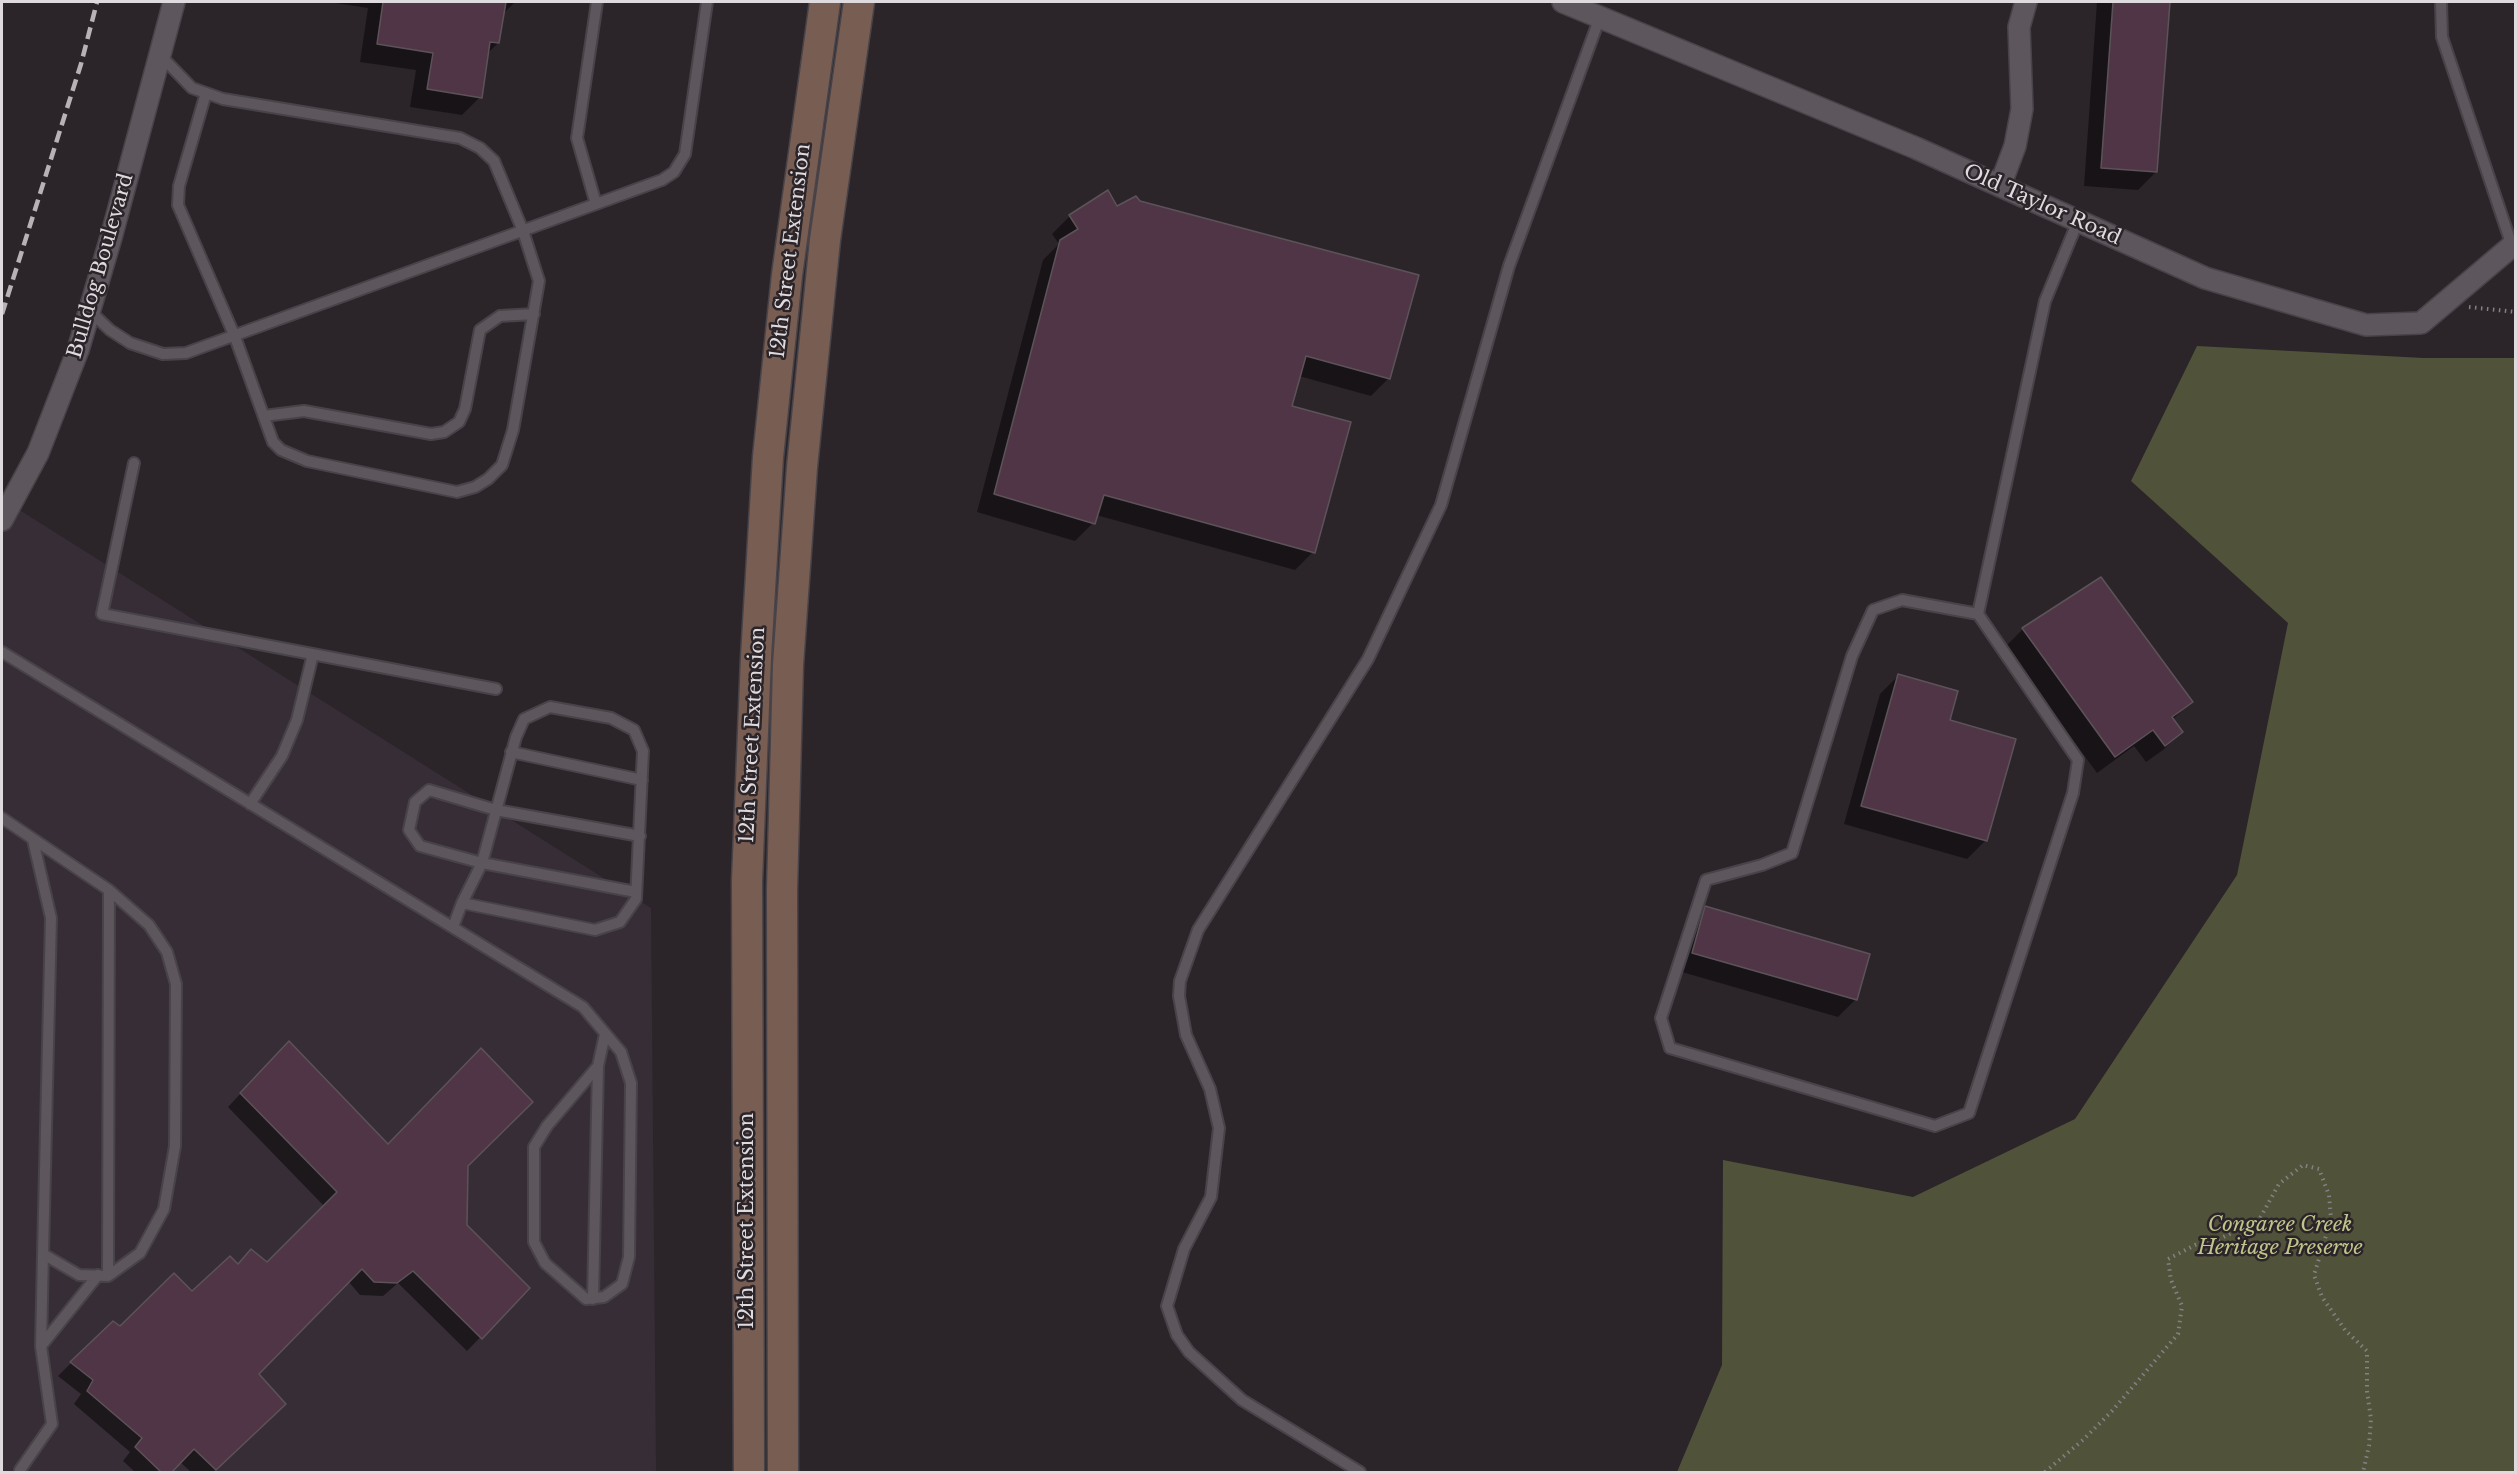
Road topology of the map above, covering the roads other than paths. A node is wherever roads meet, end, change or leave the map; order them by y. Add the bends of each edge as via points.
1 (174, 2) edge
2 (597, 2) edge
3 (707, 2) edge
4 (825, 2) edge
5 (859, 2) edge
6 (1563, 2) edge
7 (2026, 2) edge
8 (2441, 2) edge
9 (1595, 10) edge
10 (160, 55) junction
11 (206, 93) junction
12 (2000, 186) junction
13 (596, 204) junction
14 (2078, 221) junction
15 (523, 231) junction
16 (2512, 246) joint
17 (90, 311) junction
18 (534, 314) junction
19 (235, 337) junction
20 (264, 416) junction
21 (134, 463) dead end
22 (2, 520) edge
23 (1978, 614) junction
24 (2, 652) edge
25 (313, 654) junction
26 (496, 689) dead end
27 (512, 752) junction
28 (642, 780) junction
29 (250, 804) junction
30 (496, 810) junction
31 (2, 818) edge
32 (640, 836) junction
33 (33, 840) junction
34 (482, 863) junction
35 (109, 890) junction
36 (636, 891) junction
37 (462, 903) junction
38 (453, 927) junction
39 (605, 1034) junction
40 (598, 1066) junction
41 (43, 1254) junction
42 (103, 1275) junction
43 (593, 1299) junction
44 (41, 1346) junction
45 (20, 1470) dead end
46 (749, 1473) edge
47 (783, 1473) edge
48 (1360, 1473) edge

1 - 10 street, Bulldog Boulevard
2 - 13 lane via 577,138
3 - 13 lane via 685,154 674,172 662,180
4 - 46 main road, 12th Street Extension via 786,275 768,457 756,657 747,882
5 - 47 main road, 12th Street Extension via 824,252 802,467 788,665 782,890
6 - 9 street, Old Taylor Road
7 - 12 street via 2019,27 2022,109 2015,146
8 - 16 lane via 2442,37
9 - 12 street, Old Taylor Road
9 - 48 lane via 1509,266 1441,506 1368,659 1198,930 1180,981 1186,1035 1210,1089 1219,1128 1211,1197 1184,1249 1167,1306 1177,1335 1189,1352 1242,1400
10 - 11 lane via 192,88
10 - 17 street, Bulldog Boulevard
11 - 15 lane via 460,138 494,161
11 - 19 lane via 179,186 178,205
12 - 14 street, Old Taylor Road
13 - 15 lane
14 - 16 street, Old Taylor Road via 2205,278 2366,325 2421,323
14 - 23 lane via 2045,301
15 - 18 lane via 539,281
15 - 19 lane
17 - 19 lane via 130,343 163,354 186,354
17 - 22 street, Bulldog Boulevard via 38,453
18 - 20 lane via 501,316 480,330 465,409 459,422 444,432 431,434 304,411
18 - 20 lane via 502,465 475,487 457,492 307,461 281,450 273,442
19 - 20 lane
21 - 25 lane via 102,614
23 - 23 lane via 2078,760 2073,792 1969,1113 1935,1126 1670,1048 1661,1017 1706,880 1792,853 1852,656 1873,610 1902,600
24 - 29 lane
25 - 26 lane
25 - 29 lane via 297,720 282,756
27 - 28 lane
27 - 28 lane via 524,719 550,707 611,718 634,730 644,750
27 - 30 lane
28 - 32 lane
29 - 38 lane
30 - 32 lane
30 - 34 lane
30 - 34 lane via 429,790 415,802 409,830 420,846
31 - 33 lane
32 - 36 lane
33 - 35 lane
33 - 41 lane via 51,918
34 - 36 lane
34 - 37 lane
35 - 42 lane
35 - 42 lane via 149,925 167,952 177,984 175,1146 164,1209 140,1253
36 - 37 lane via 636,899 620,922 595,930
37 - 38 lane
38 - 39 lane via 584,1006
39 - 40 lane
39 - 43 lane via 621,1052 631,1083 629,1257 622,1284 604,1297
40 - 43 lane
40 - 43 lane via 534,1147 534,1242 545,1263 585,1299
41 - 42 lane via 79,1275
41 - 44 lane
42 - 44 lane
44 - 45 lane via 52,1424

